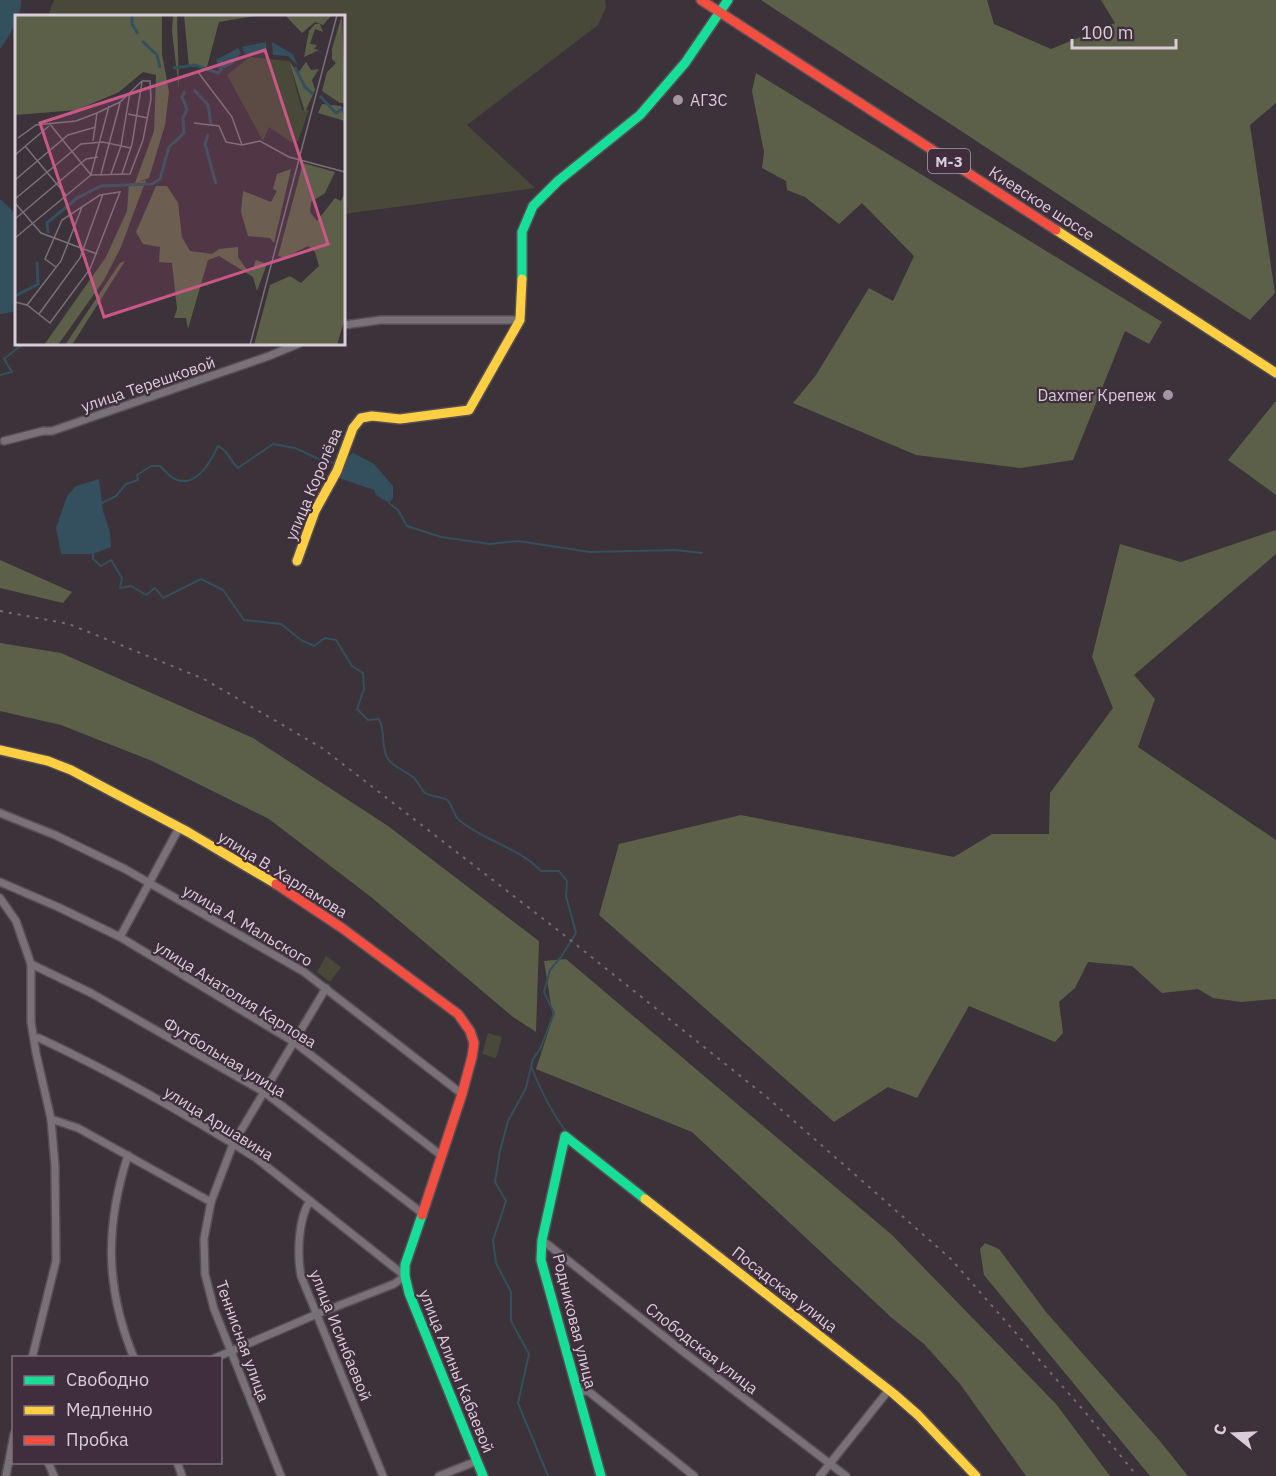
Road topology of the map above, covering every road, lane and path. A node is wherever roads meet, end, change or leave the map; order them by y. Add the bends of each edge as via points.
1 (701, 0) edge
2 (729, 0) edge
3 (720, 12) junction
4 (520, 320) junction
5 (345, 325) edge
6 (296, 345) edge
7 (1276, 373) edge
8 (4, 441) dead end
9 (297, 561) dead end
10 (0, 750) edge
11 (0, 813) edge
12 (179, 828) junction
13 (0, 882) edge
14 (150, 884) junction
15 (0, 898) edge
16 (120, 937) junction
17 (31, 964) junction
18 (326, 988) junction
19 (34, 1038) junction
20 (294, 1042) junction
21 (264, 1092) junction
22 (462, 1094) junction
23 (51, 1119) junction
24 (565, 1136) joint
25 (233, 1144) junction
26 (128, 1155) junction
27 (442, 1156) junction
28 (310, 1201) junction
29 (211, 1202) junction
30 (422, 1213) junction
31 (542, 1240) junction
32 (405, 1276) junction
33 (316, 1314) junction
34 (230, 1352) junction
35 (32, 1356) edge
36 (133, 1356) edge
37 (220, 1356) edge
38 (888, 1391) junction
39 (577, 1392) junction
40 (12, 1444) edge
41 (477, 1461) junction
42 (830, 1463) junction
43 (6, 1476) edge
44 (281, 1476) edge
45 (383, 1476) edge
46 (440, 1476) edge
47 (483, 1476) edge
48 (601, 1476) edge
49 (694, 1476) edge
50 (820, 1476) edge
51 (846, 1476) edge
52 (976, 1476) edge

1 - 3 main road, Киевское шоссе / М-3
2 - 3 main road
3 - 4 main road via 700,43 640,115 558,180 533,206 522,232
3 - 7 main road, Киевское шоссе / М-3
4 - 5 street via 381,320
4 - 9 main road, улица Королёва via 469,410 400,419 362,418 353,428
6 - 8 street, улица Терешковой via 52,431
10 - 12 main road, улица В. Харламова via 71,770
11 - 14 street, улица А. Мальского via 55,835
12 - 14 street
12 - 22 main road, улица В. Харламова via 302,900 458,1014 474,1043
13 - 16 street, улица Анатолия Карпова
14 - 16 street
14 - 18 street, улица А. Мальского
15 - 17 street via 16,921
16 - 20 street, улица Анатолия Карпова
17 - 19 street
17 - 21 street, Футбольная улица via 91,993
18 - 20 street, Теннисная улица
18 - 22 street, улица А. Мальского
19 - 23 street
19 - 25 street, улица Аршавина via 99,1066
20 - 21 street, Теннисная улица
20 - 27 street, улица Анатолия Карпова
21 - 25 street, Теннисная улица
21 - 30 street, Футбольная улица
22 - 27 main road, улица В. Харламова
23 - 26 street via 78,1128
23 - 35 street via 56,1166 56,1261
24 - 31 main road, Родниковая улица
24 - 38 main road, Посадская улица
25 - 28 street, улица Аршавина
25 - 29 street, Теннисная улица
26 - 29 street
26 - 36 street via 113,1215 111,1256 114,1295
27 - 30 main road, улица В. Харламова
28 - 32 street, улица Аршавина
28 - 33 street, улица Исинбаевой via 301,1229 299,1258 301,1276
29 - 34 street, Теннисная улица via 204,1239 205,1274
30 - 32 main road, улица В. Харламова
31 - 39 main road, Родниковая улица via 541,1260
31 - 42 street, Слободская улица
32 - 33 street via 394,1284
32 - 41 main road, улица Алины Кабаевой
33 - 34 street
33 - 45 street, улица Исинбаевой
34 - 37 street
34 - 44 street, Теннисная улица
38 - 42 street
38 - 52 main road, Посадская улица via 918,1415
39 - 48 main road, Родниковая улица
39 - 49 street via 588,1391
40 - 43 street
41 - 46 street
41 - 47 main road, улица Алины Кабаевой
42 - 50 street
42 - 51 street, Слободская улица

